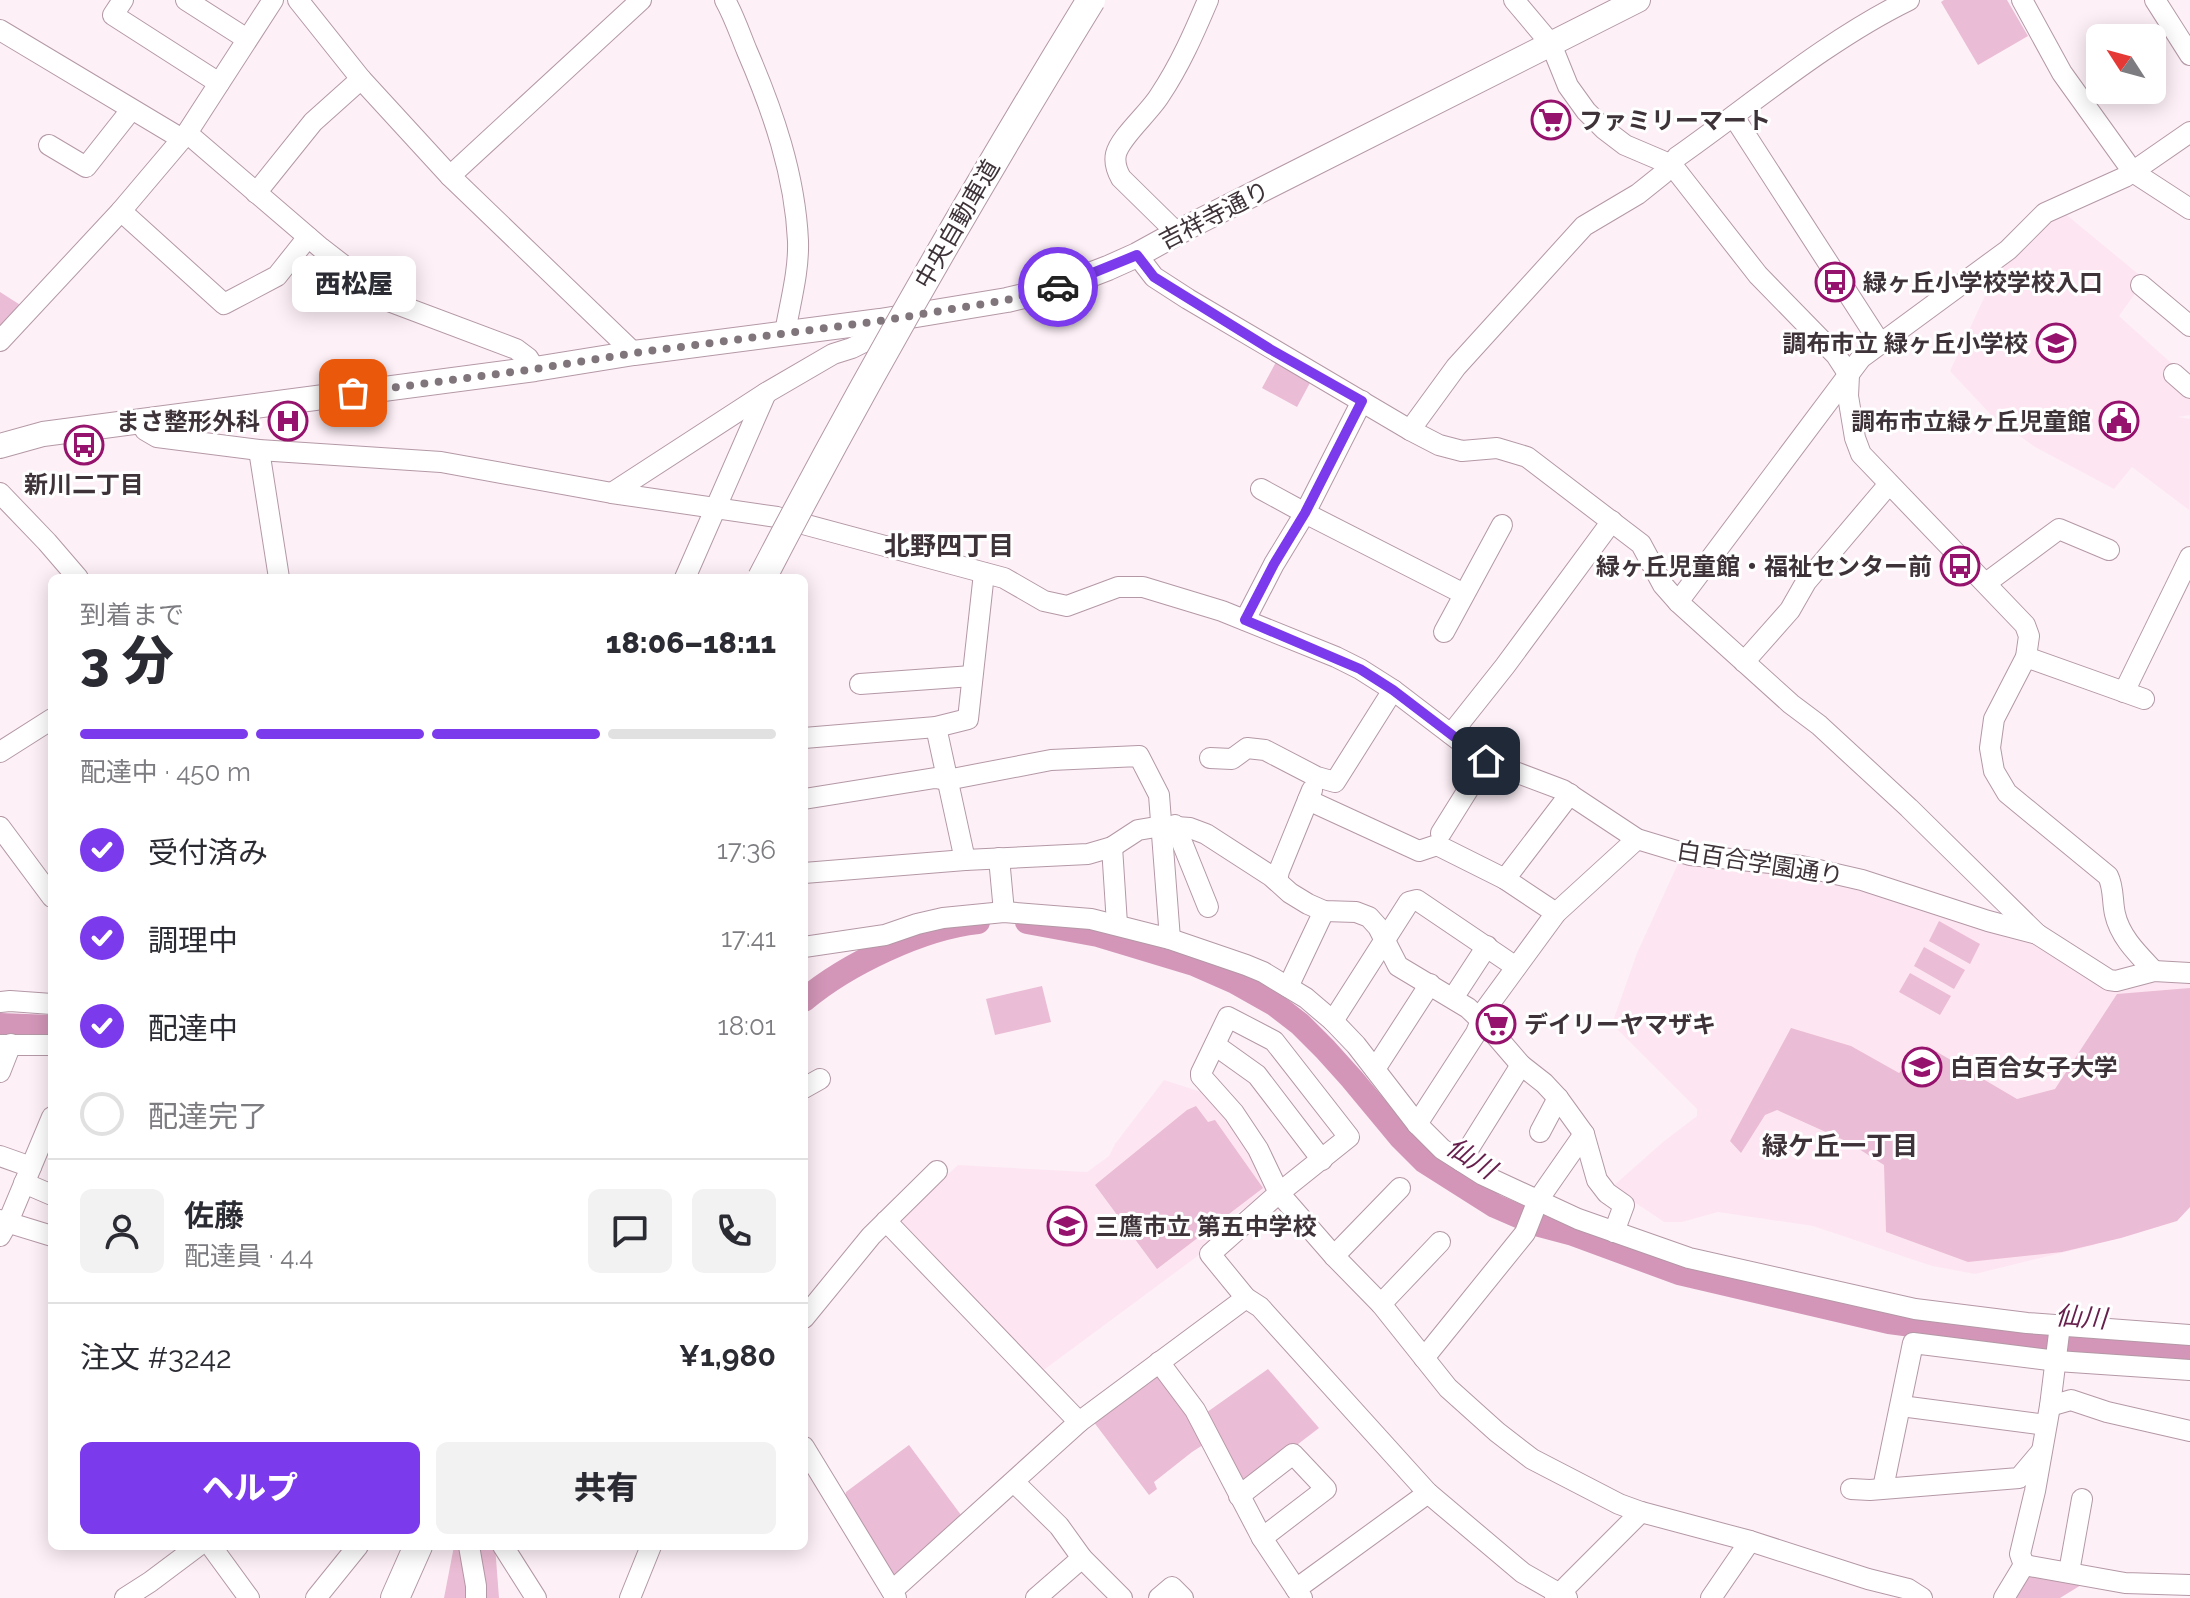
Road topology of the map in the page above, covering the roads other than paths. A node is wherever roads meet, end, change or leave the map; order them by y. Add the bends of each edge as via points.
1 (123, 0) edge
2 (186, 0) edge
3 (298, 0) edge
4 (641, 0) edge
5 (725, 0) edge
6 (1091, 0) edge
7 (1112, 0) edge
8 (1208, 0) edge
9 (1514, 0) edge
10 (1638, 0) edge
11 (1909, 0) edge
12 (2022, 0) edge
13 (2155, 0) edge
14 (269, 1) edge
15 (0, 30) edge
16 (247, 39) junction
17 (1551, 44) junction
18 (2190, 55) edge
19 (361, 79) junction
20 (219, 83) junction
21 (131, 110) junction
22 (1734, 117) junction
23 (2190, 132) edge
24 (184, 136) junction
25 (49, 145) dead end
26 (1672, 165) junction
27 (2133, 172) junction
28 (450, 176) junction
29 (256, 193) junction
30 (2190, 209) edge
31 (121, 211) junction
32 (1177, 233) junction
33 (308, 237) junction
34 (1137, 255) junction
35 (2141, 285) dead end
36 (880, 321) junction
37 (2190, 326) edge
38 (785, 333) junction
39 (0, 341) edge
40 (1880, 343) junction
41 (634, 353) junction
42 (535, 369) junction
43 (2174, 374) dead end
44 (1849, 375) junction
45 (2190, 388) edge
46 (766, 393) junction
47 (1362, 401) junction
48 (141, 421) junction
49 (1410, 430) junction
50 (0, 446) edge
51 (259, 450) junction
52 (1889, 484) junction
53 (1261, 489) dead end
54 (0, 493) edge
55 (612, 493) junction
56 (717, 507) junction
57 (1305, 513) junction
58 (1612, 521) junction
59 (1502, 525) dead end
60 (2109, 550) dead end
61 (2190, 557) edge
62 (984, 573) junction
63 (75, 574) edge
64 (278, 574) edge
65 (687, 574) edge
66 (764, 574) edge
67 (785, 574) edge
68 (1986, 583) junction
69 (1464, 594) junction
70 (1678, 602) junction
71 (1245, 620) junction
72 (1444, 632) dead end
73 (2026, 657) junction
74 (1744, 662) junction
75 (972, 676) junction
76 (860, 684) dead end
77 (1393, 690) junction
78 (2124, 692) junction
79 (2144, 699) dead end
80 (48, 722) edge
81 (936, 727) junction
82 (1444, 728) junction
83 (808, 738) edge
84 (0, 752) edge
85 (1210, 758) dead end
86 (1486, 761) junction
87 (1317, 777) junction
88 (947, 780) junction
89 (1570, 794) junction
90 (808, 798) edge
91 (1308, 800) junction
92 (1169, 826) junction
93 (0, 827) edge
94 (1441, 833) dead end
95 (1637, 839) junction
96 (1112, 847) junction
97 (999, 858) junction
98 (965, 860) junction
99 (808, 873) edge
100 (1505, 879) junction
101 (1277, 880) junction
102 (48, 892) edge
103 (1208, 907) dead end
104 (1324, 911) junction
105 (1004, 912) junction
106 (1556, 913) junction
107 (1117, 924) junction
108 (2037, 934) junction
109 (1170, 939) junction
110 (1383, 939) junction
111 (808, 946) edge
112 (1487, 946) junction
113 (1516, 967) junction
114 (2154, 971) junction
115 (2190, 973) edge
116 (1430, 984) junction
117 (1288, 987) junction
118 (1453, 998) junction
119 (0, 1002) edge
120 (48, 1004) edge
121 (1481, 1020) junction
122 (1333, 1021) junction
123 (6, 1044) edge
124 (48, 1045) edge
125 (1215, 1045) junction
126 (1521, 1065) junction
127 (1375, 1069) junction
128 (0, 1072) edge
129 (1558, 1098) junction
130 (1417, 1124) junction
131 (48, 1129) edge
132 (1540, 1132) dead end
133 (1584, 1134) junction
134 (0, 1156) edge
135 (1322, 1160) junction
136 (1461, 1161) junction
137 (937, 1171) dead end
138 (27, 1175) junction
139 (1400, 1188) dead end
140 (48, 1192) edge
141 (1279, 1193) junction
142 (1536, 1204) junction
143 (886, 1221) junction
144 (3, 1226) edge
145 (1614, 1232) junction
146 (48, 1235) edge
147 (1440, 1242) dead end
148 (1334, 1256) junction
149 (1246, 1298) junction
150 (1381, 1304) junction
151 (808, 1313) edge
152 (2190, 1335) edge
153 (2059, 1343) junction
154 (1424, 1358) junction
155 (1159, 1362) junction
156 (2190, 1370) edge
157 (1901, 1406) junction
158 (2048, 1415) junction
159 (1079, 1422) junction
160 (2190, 1431) edge
161 (2041, 1452) junction
162 (808, 1454) edge
163 (1014, 1482) junction
164 (1883, 1488) junction
165 (1851, 1489) dead end
166 (1428, 1493) junction
167 (1239, 1496) junction
168 (2082, 1499) dead end
169 (1641, 1512) junction
170 (1262, 1538) junction
171 (1750, 1541) junction
172 (193, 1550) edge
173 (214, 1550) edge
174 (355, 1550) edge
175 (395, 1550) edge
176 (419, 1550) edge
177 (420, 1550) edge
178 (421, 1550) edge
179 (469, 1550) edge
180 (506, 1550) edge
181 (649, 1550) edge
182 (1082, 1558) junction
183 (2024, 1565) junction
184 (2069, 1572) junction
185 (2190, 1585) edge
186 (320, 1593) edge
187 (1299, 1594) edge
188 (894, 1595) edge
189 (1561, 1596) edge
190 (125, 1598) edge
191 (249, 1598) edge
192 (297, 1598) edge
193 (376, 1598) edge
194 (395, 1598) edge
195 (404, 1598) edge
196 (416, 1598) edge
197 (476, 1598) edge
198 (536, 1598) edge
199 (630, 1598) edge
200 (1036, 1598) edge
201 (1122, 1598) edge
202 (1159, 1598) edge
203 (1183, 1598) edge
204 (1711, 1598) edge
205 (1922, 1598) edge
206 (2004, 1598) edge

1 - 20 street via 113,15
2 - 16 street
3 - 19 street
4 - 28 street
5 - 38 street via 782,145 794,203 798,244
6 - 66 highway, 中央自動車道, bridge via 869,376
7 - 67 highway, 中央自動車道 via 944,282
8 - 32 street via 1175,70 1116,154 1121,178
9 - 17 street
10 - 17 main road, 吉祥寺通り
11 - 22 street via 1876,16
12 - 27 street via 2062,73
13 - 18 street
14 - 16 street
15 - 21 street
16 - 20 street
17 - 26 street via 1568,86 1604,129 1625,145
17 - 32 main road, 吉祥寺通り
19 - 28 street
19 - 29 street via 313,122
20 - 24 street
21 - 24 street
21 - 25 street via 86,167
22 - 26 street
22 - 40 street
23 - 27 street
24 - 29 street
24 - 31 street
26 - 44 street via 1758,275
26 - 49 street via 1638,194 1584,226 1456,367
27 - 30 street
27 - 40 street via 2045,213 2008,250
28 - 41 street
29 - 33 street
31 - 33 street via 224,304 277,276
31 - 39 street
32 - 34 main road, 吉祥寺通り
33 - 42 street via 391,302 516,349
34 - 36 main road, 吉祥寺通り via 1056,288
34 - 47 street via 1154,277
35 - 37 street
36 - 38 main road, 吉祥寺通り
36 - 46 street via 870,339
38 - 41 main road, 吉祥寺通り
40 - 44 street
41 - 42 main road, 吉祥寺通り
42 - 48 main road, 吉祥寺通り
43 - 45 street
44 - 52 street via 1848,396 1861,454
44 - 70 street
46 - 55 street
46 - 56 street
47 - 49 street
47 - 57 street
48 - 50 main road, 吉祥寺通り via 43,434
48 - 51 street, 白百合学園通り via 157,437
49 - 58 street via 1462,451 1497,448 1527,457
51 - 55 street, 白百合学園通り via 441,462
51 - 64 street
52 - 68 street
52 - 74 street
53 - 57 street
54 - 63 street
55 - 56 street, 白百合学園通り
56 - 62 street, 白百合学園通り via 777,517
56 - 65 street
57 - 69 street
57 - 71 street
58 - 70 street via 1641,544
58 - 82 street via 1505,666
59 - 69 street
60 - 68 street via 2059,529
61 - 78 street
62 - 71 street, 白百合学園通り via 1058,605 1118,587 1143,587
62 - 75 street
68 - 73 street via 2025,625
69 - 72 street
70 - 74 street
71 - 77 street, 白百合学園通り via 1336,657
73 - 78 street
73 - 114 street via 1994,719 1994,771 2007,793 2108,876 2121,932
74 - 108 street via 1909,808
75 - 76 street
75 - 81 street via 968,719
77 - 82 street, 白百合学園通り
77 - 87 street via 1335,782
78 - 79 street
80 - 84 street
81 - 83 street
81 - 88 street
82 - 86 street, 白百合学園通り
85 - 87 street via 1232,759 1247,748 1265,750
86 - 89 street, 白百合学園通り
86 - 94 street
87 - 91 street
88 - 90 street
88 - 92 street via 1051,760 1139,756
88 - 98 street
89 - 95 street, 白百合学園通り
89 - 100 street
91 - 100 street via 1419,851 1437,845
91 - 101 street
92 - 96 street via 1138,830
92 - 101 street via 1206,834
92 - 103 street
92 - 109 street
93 - 102 street
95 - 106 street
95 - 108 street, 白百合学園通り via 1690,855 1801,866 1862,880
96 - 97 street via 1088,854
96 - 107 street
97 - 98 street
97 - 105 street
98 - 99 street
100 - 106 street
101 - 104 street
104 - 110 street via 1369,917
104 - 117 street
105 - 107 street
105 - 111 street via 943,918 885,935
106 - 113 street
107 - 109 street
108 - 114 street, 白百合学園通り via 2109,980
109 - 117 street via 1228,957
110 - 112 street via 1409,902 1417,900
110 - 116 street via 1398,966
110 - 122 street
112 - 113 street
112 - 118 street
113 - 121 street
114 - 115 street, 白百合学園通り
116 - 118 street
116 - 127 street
117 - 122 street
118 - 121 street
119 - 120 street
121 - 126 street
121 - 130 street
122 - 127 street
123 - 124 street
123 - 128 street
125 - 135 street via 1257,1075
125 - 135 street via 1228,1017 1274,1041 1349,1137
125 - 141 street via 1201,1076 1234,1113
126 - 129 street
126 - 136 street
127 - 130 street
129 - 132 street
129 - 133 street
130 - 136 street
131 - 138 street
133 - 142 street
133 - 145 street via 1597,1180 1624,1205
134 - 138 street
135 - 141 street
136 - 142 street
137 - 143 street
138 - 140 street
138 - 144 street
139 - 148 street
141 - 148 street
141 - 149 street via 1210,1254
142 - 145 street
142 - 154 street via 1526,1230
143 - 151 street
143 - 159 street
144 - 146 street
145 - 153 street via 1689,1258
147 - 150 street
148 - 150 street
149 - 155 street
149 - 166 street via 1260,1307
150 - 154 street
152 - 153 street
153 - 156 street
153 - 157 street via 1913,1343
153 - 158 street
154 - 169 street via 1448,1388 1532,1459
155 - 159 street
155 - 167 street via 1195,1410
157 - 158 street
157 - 164 street
158 - 160 street via 2071,1400
158 - 161 street
159 - 163 street
161 - 164 street via 2019,1478
161 - 183 street via 2020,1554
162 - 188 street
163 - 182 street via 1059,1526
163 - 188 street
164 - 165 street
166 - 187 street
166 - 189 street via 1523,1573
167 - 170 street
167 - 170 street via 1293,1454 1326,1489
168 - 184 street
169 - 171 street
169 - 189 street
170 - 187 street
171 - 204 street
171 - 205 street via 1908,1589
172 - 190 street
173 - 191 street
174 - 186 street
175 - 193 highway
176 - 194 highway
177 - 195 highway
178 - 196 highway
179 - 197 street
180 - 198 street
181 - 199 street
182 - 200 street
182 - 201 street
183 - 184 street
183 - 206 street
184 - 185 street via 2125,1583
186 - 192 street
202 - 203 street via 1172,1587

